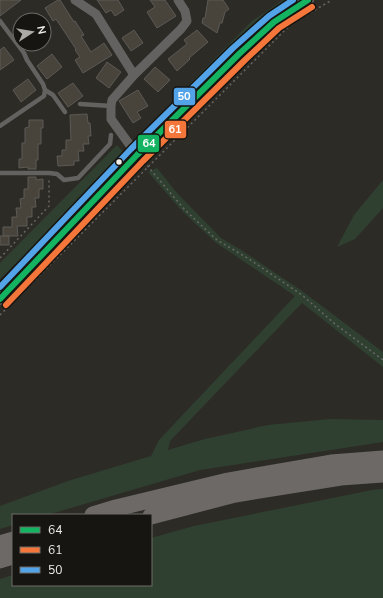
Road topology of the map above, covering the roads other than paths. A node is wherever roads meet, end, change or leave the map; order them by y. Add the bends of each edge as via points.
1 (75, 0) edge
2 (178, 0) edge
3 (308, 0) edge
4 (0, 20) edge
5 (134, 75) junction
6 (45, 90) junction
7 (80, 104) dead end
8 (111, 106) junction
9 (65, 112) dead end
10 (0, 126) edge
11 (110, 135) dead end
12 (137, 155) junction
13 (0, 173) edge
14 (0, 299) edge
15 (383, 459) edge
16 (383, 474) edge
17 (96, 514) edge
18 (152, 516) edge
19 (12, 540) edge
20 (0, 544) edge
21 (12, 556) edge
22 (0, 560) edge

1 - 5 street via 96,14
2 - 5 street via 185,11 187,21
3 - 12 street via 274,22 207,84
4 - 6 lane via 24,53
5 - 8 street via 112,100
6 - 9 lane via 53,95
6 - 10 lane via 44,96
7 - 8 lane
8 - 12 street via 111,119
11 - 13 lane via 110,144 78,178 64,180 57,174 49,173
12 - 14 street
15 - 17 highway via 331,463 228,481
16 - 18 highway via 341,477 235,494
19 - 20 highway
21 - 22 highway

